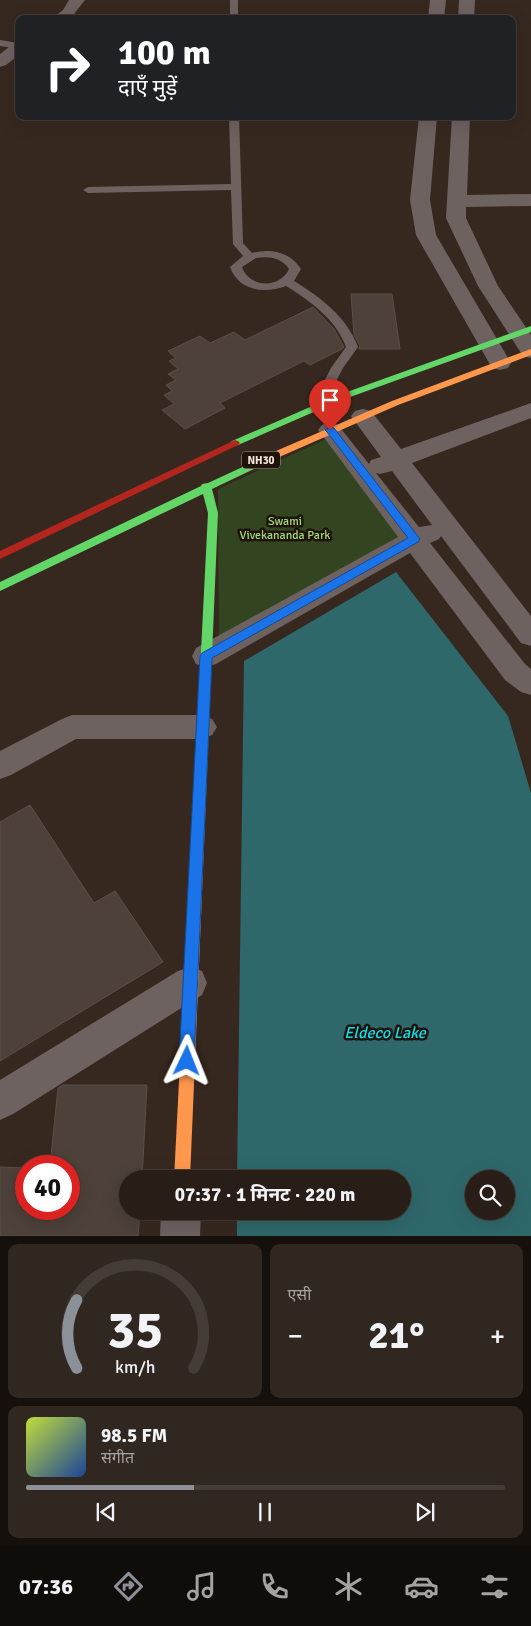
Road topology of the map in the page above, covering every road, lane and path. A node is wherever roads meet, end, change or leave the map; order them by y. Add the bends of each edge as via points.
1 (77, 0) edge
2 (234, 0) edge
3 (438, 0) edge
4 (467, 0) edge
5 (65, 15) edge
6 (234, 15) edge
7 (436, 15) edge
8 (466, 15) edge
9 (0, 43) edge
10 (15, 46) edge
11 (15, 50) edge
12 (0, 62) edge
13 (234, 120) edge
14 (428, 120) edge
15 (461, 120) edge
16 (235, 187) junction
17 (88, 190) dead end
18 (531, 200) edge
19 (457, 201) junction
20 (249, 256) junction
21 (288, 282) junction
22 (524, 331) edge
23 (488, 343) junction
24 (531, 351) edge
25 (500, 363) junction
26 (317, 407) junction
27 (363, 416) junction
28 (528, 416) edge
29 (330, 430) junction
30 (396, 460) junction
31 (363, 473) junction
32 (206, 486) junction
33 (447, 526) junction
34 (414, 539) junction
35 (0, 555) edge
36 (0, 587) edge
37 (531, 636) edge
38 (206, 656) junction
39 (531, 684) edge
40 (202, 727) junction
41 (0, 766) edge
42 (190, 983) junction
43 (0, 1101) edge
44 (182, 1170) edge
45 (181, 1220) edge
46 (180, 1236) edge

1 - 5 street
2 - 6 lane
3 - 7 street
4 - 8 street
9 - 10 lane
11 - 12 street
13 - 16 lane
14 - 23 street via 420,200 426,236
15 - 19 street
16 - 17 lane
16 - 20 lane via 238,244
18 - 19 street
19 - 22 street via 456,218 488,286
20 - 21 lane via 273,254 292,262 294,276
20 - 21 lane via 236,267 242,281 264,287
21 - 26 lane via 312,296 350,338 352,347
22 - 23 main road, NH30
22 - 24 street
23 - 25 street
23 - 26 main road, NH30
24 - 25 main road, NH30
25 - 27 main road, NH30
26 - 35 main road, NH30 via 203,457
27 - 29 main road, NH30
27 - 30 street
28 - 30 street
29 - 31 street
29 - 32 main road, NH30
30 - 31 street
30 - 33 street
31 - 34 street
32 - 36 main road, NH30
32 - 38 main road via 213,513
33 - 34 street
33 - 37 street
34 - 38 street
34 - 39 street via 514,672
38 - 40 main road
40 - 41 street via 72,727
40 - 42 main road
42 - 43 street
42 - 44 main road
45 - 46 street

